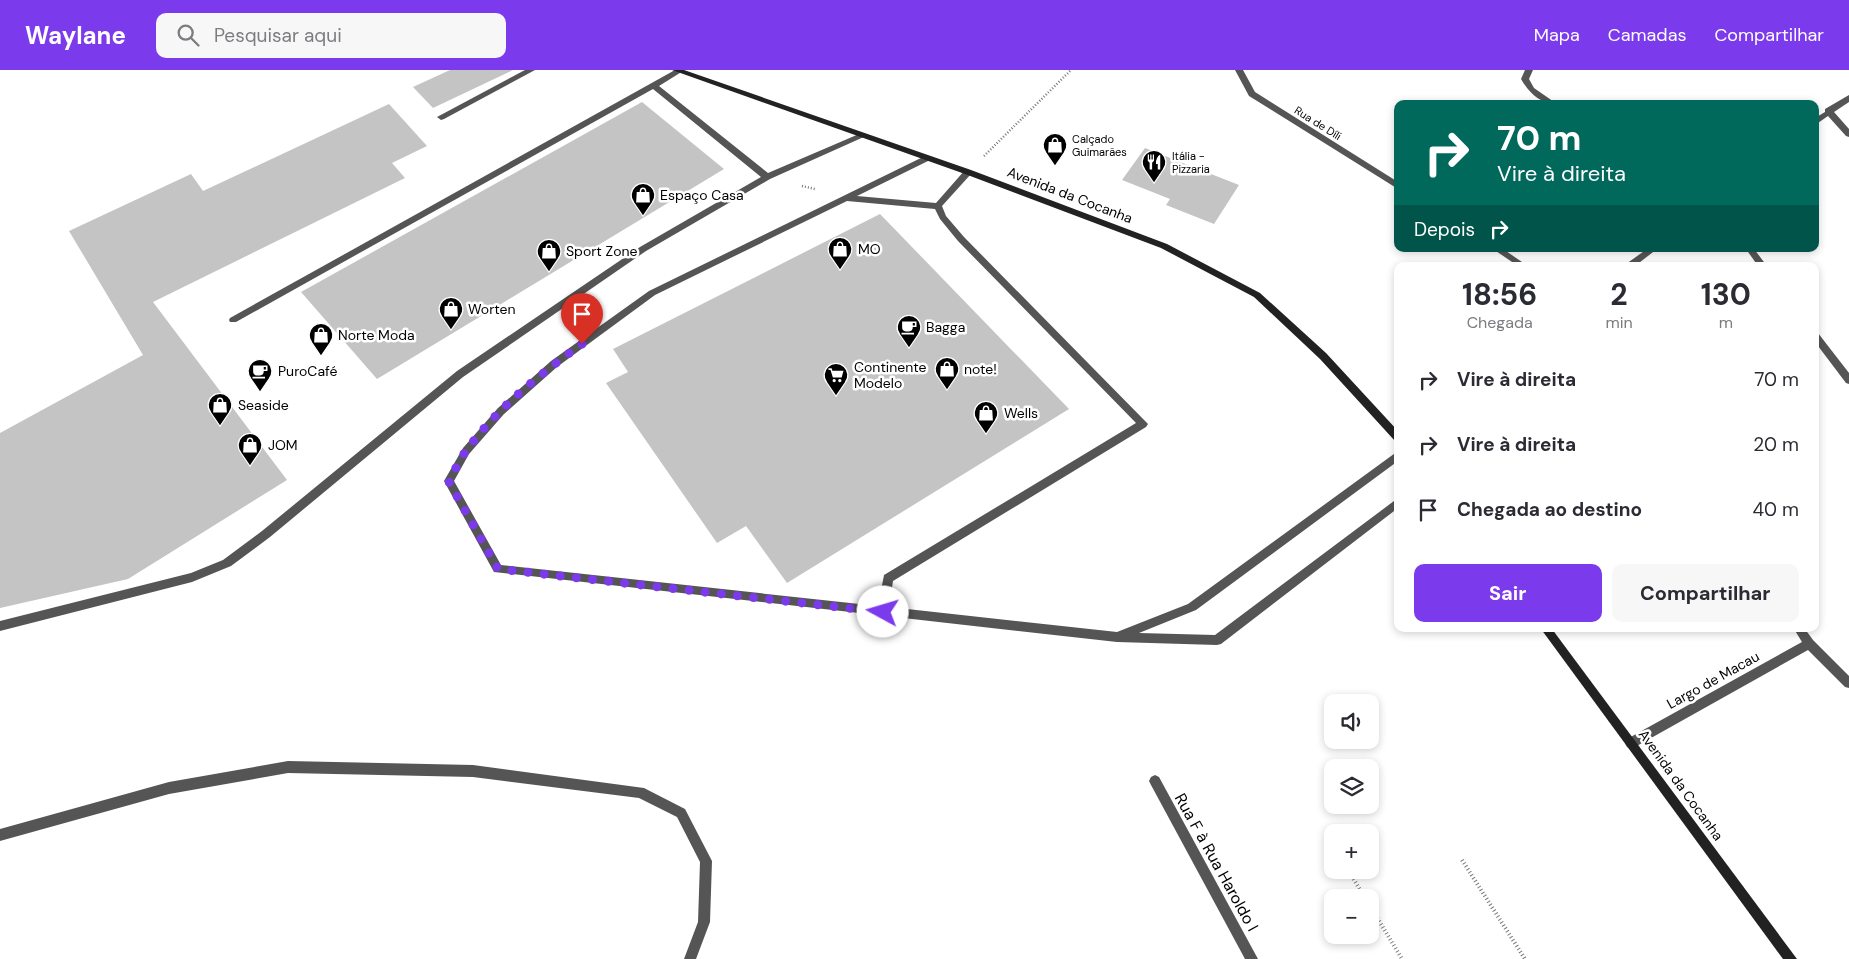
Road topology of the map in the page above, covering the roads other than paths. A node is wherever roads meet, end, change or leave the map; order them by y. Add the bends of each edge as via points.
1 (531, 70) edge
2 (678, 70) edge
3 (1239, 70) edge
4 (1529, 70) edge
5 (653, 86) junction
6 (1849, 98) edge
7 (1547, 100) edge
8 (1828, 111) junction
9 (441, 117) dead end
10 (1819, 119) edge
11 (1849, 134) edge
12 (862, 136) junction
13 (927, 158) junction
14 (968, 172) junction
15 (767, 177) junction
16 (1394, 183) edge
17 (847, 198) junction
18 (938, 206) junction
19 (1501, 252) edge
20 (1649, 252) edge
21 (1752, 252) edge
22 (1517, 262) edge
23 (1635, 262) edge
24 (1760, 262) edge
25 (233, 320) dead end
26 (1819, 340) edge
27 (1849, 380) edge
28 (1394, 432) edge
29 (1394, 458) edge
30 (1394, 505) edge
31 (883, 612) junction
32 (0, 626) edge
33 (1548, 632) edge
34 (1801, 632) edge
35 (1117, 637) junction
36 (1809, 644) junction
37 (1849, 683) edge
38 (1631, 743) junction
39 (1155, 781) dead end
40 (0, 835) edge
41 (690, 959) edge
42 (1252, 959) edge
43 (1791, 959) edge

1 - 9 street
2 - 5 street
2 - 12 street, Avenida da Cocanha
3 - 16 street, Rua de Díli via 1252,94
4 - 7 street via 1525,79 1532,90
5 - 15 street
5 - 25 street
6 - 8 street
8 - 10 street
8 - 11 street
12 - 13 street, Avenida da Cocanha
12 - 15 street
13 - 14 street, Avenida da Cocanha
13 - 17 street
14 - 18 street
14 - 28 street, Avenida da Cocanha via 1164,246 1257,295 1323,356
15 - 32 street via 643,249 460,374 227,563 192,577
17 - 18 street
17 - 31 street via 652,293 554,364 501,411 466,451 449,482 498,569
18 - 31 street via 961,239 1143,424 888,578
19 - 22 street
20 - 23 street
21 - 24 street
26 - 27 street
29 - 35 street via 1192,607
30 - 35 street via 1217,640
31 - 35 street
33 - 38 street, Avenida da Cocanha
34 - 36 street
36 - 37 street
36 - 38 street, Largo de Macau
38 - 43 street, Avenida da Cocanha
39 - 42 street, Rua F à Rua Haroldo I
40 - 41 street via 169,788 288,767 472,771 640,792 681,813 706,861 704,922

